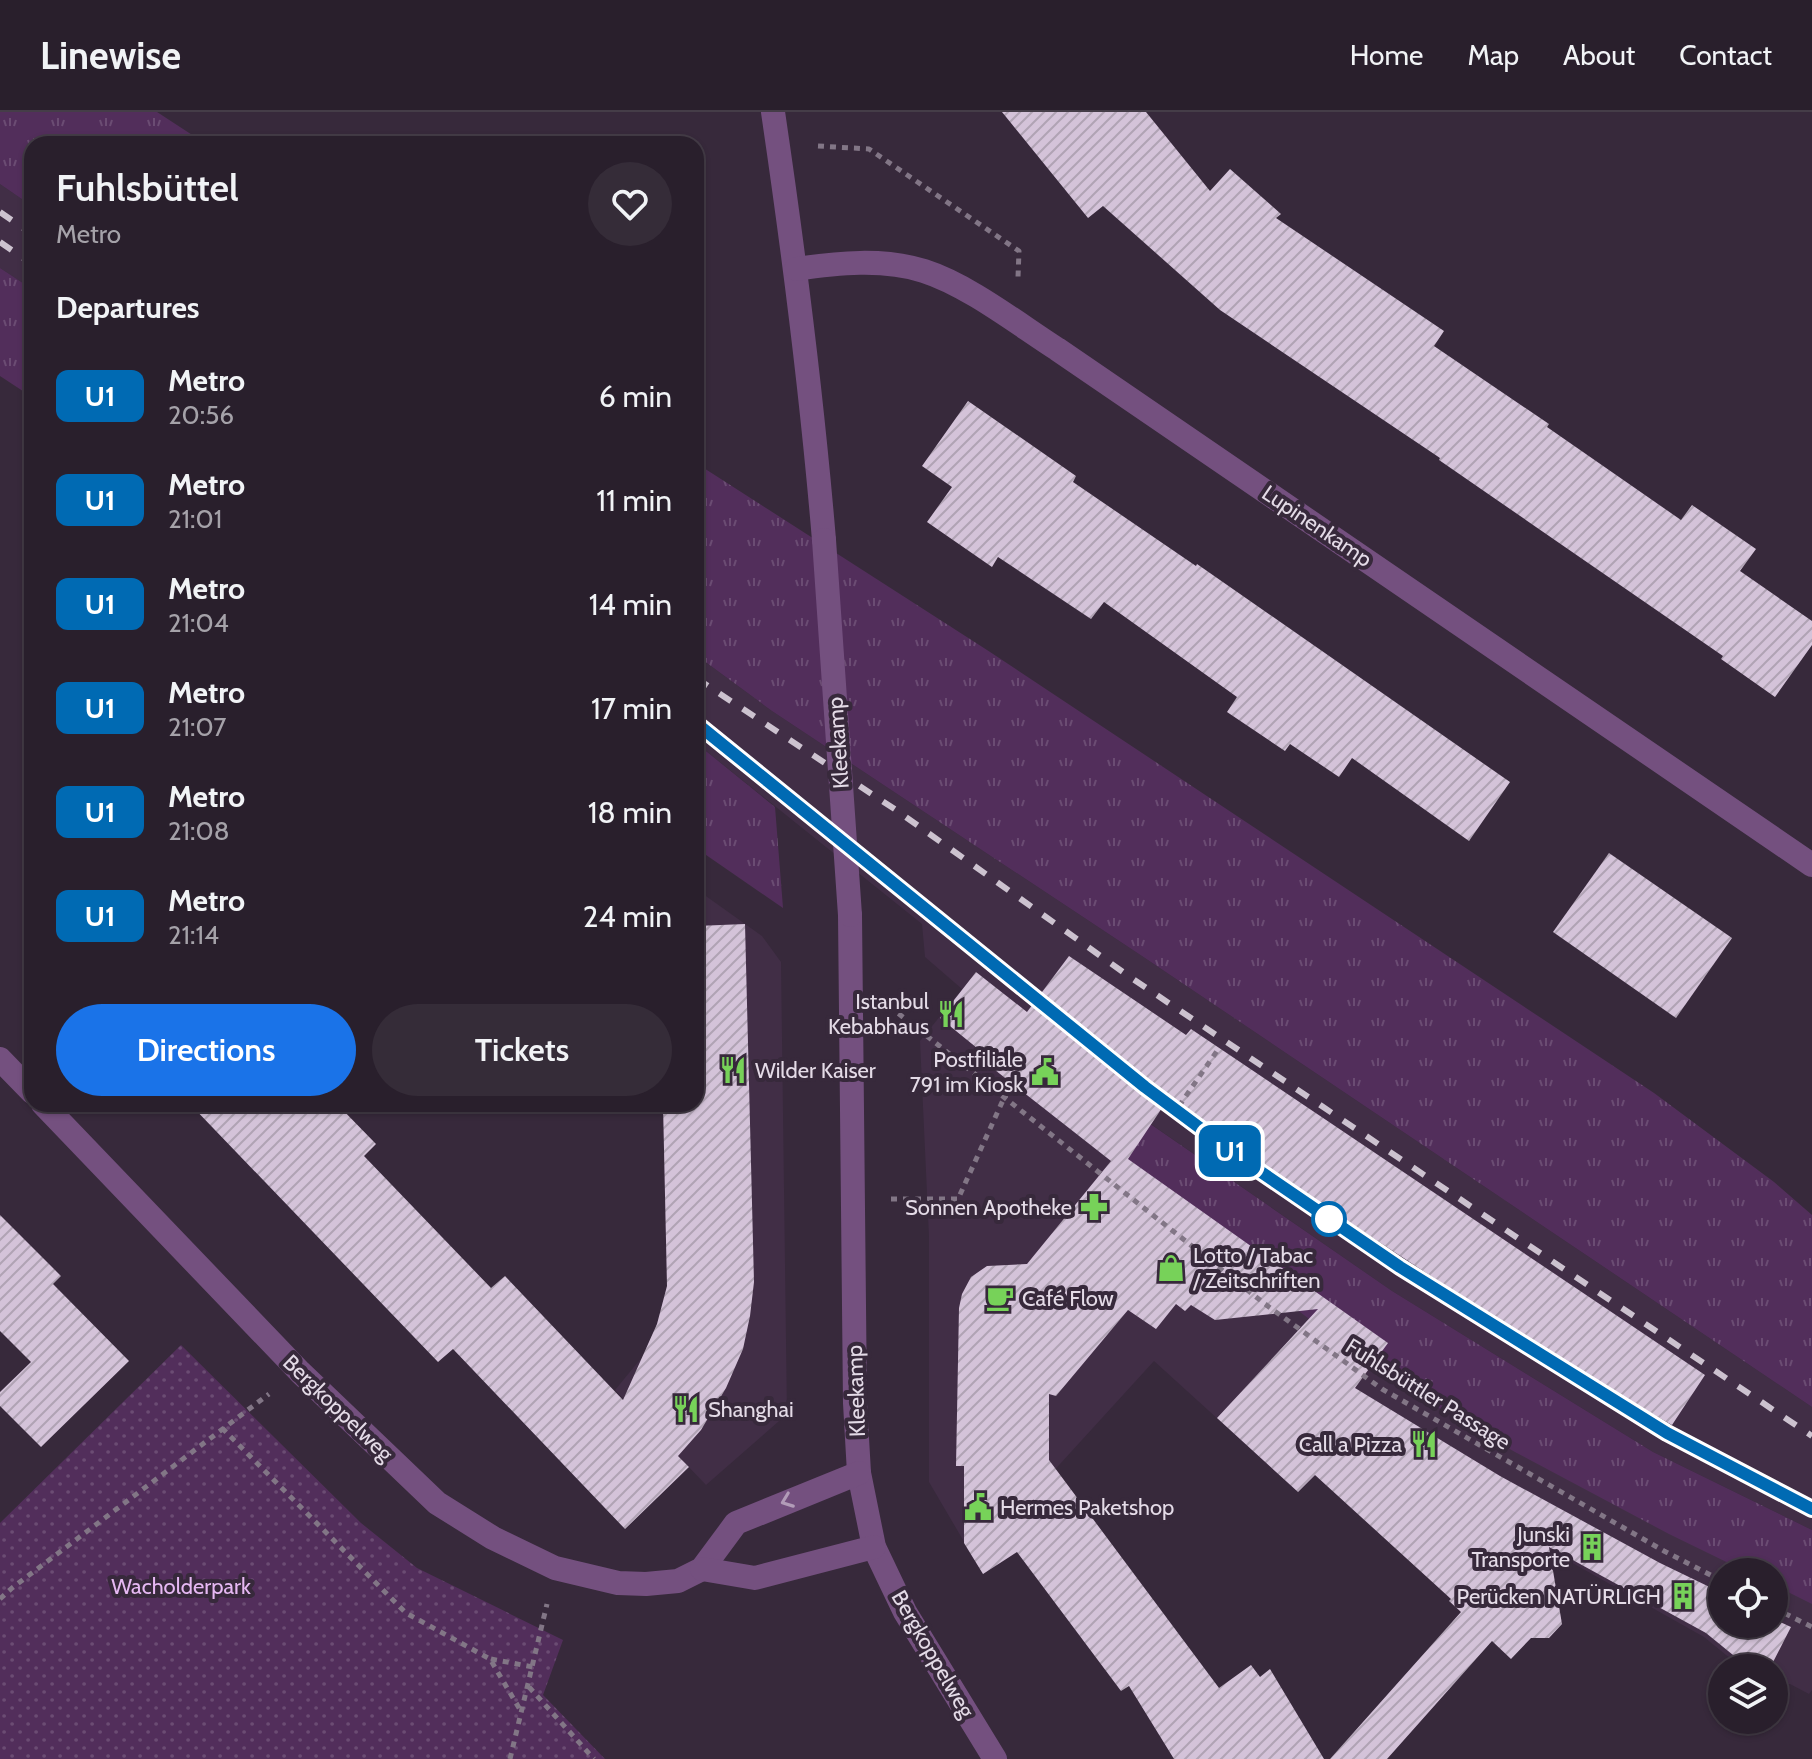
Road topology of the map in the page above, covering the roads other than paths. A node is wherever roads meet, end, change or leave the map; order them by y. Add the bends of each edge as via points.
1 (773, 112) edge
2 (796, 269) junction
3 (1812, 865) edge
4 (0, 1059) edge
5 (24, 1084) edge
6 (51, 1112) edge
7 (859, 1473) junction
8 (874, 1547) junction
9 (702, 1569) junction
10 (995, 1759) edge

1 - 2 street, Kleekamp
2 - 3 street, Lupinenkamp via 888,264 924,271 955,285 1083,366
2 - 7 street, Kleekamp, bridge via 815,427 850,915
4 - 5 street
6 - 9 street, Bergkoppelweg via 300,1372 437,1503 555,1568 646,1584 678,1581
7 - 8 street, Bergkoppelweg
7 -> 9 street via 736,1523
8 - 9 street, Bergkoppelweg via 755,1578
8 - 10 street, Bergkoppelweg via 905,1612

